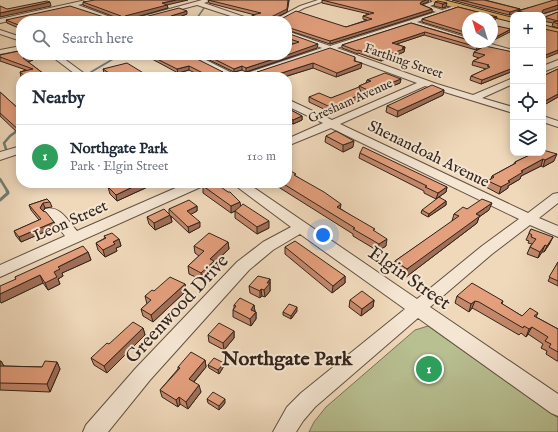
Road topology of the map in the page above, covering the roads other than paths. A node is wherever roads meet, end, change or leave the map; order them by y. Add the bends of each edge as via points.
1 (94, 0) edge
2 (209, 0) edge
3 (324, 0) edge
4 (437, 0) edge
5 (197, 3) junction
6 (71, 5) junction
7 (458, 7) junction
8 (440, 11) junction
9 (556, 13) edge
10 (22, 16) edge
11 (103, 16) edge
12 (149, 16) edge
13 (237, 16) edge
14 (285, 16) edge
15 (546, 16) edge
16 (16, 17) edge
17 (510, 19) edge
18 (0, 21) edge
19 (410, 22) junction
20 (546, 29) edge
21 (557, 31) edge
22 (0, 32) edge
23 (292, 35) edge
24 (16, 37) edge
25 (462, 38) edge
26 (329, 48) junction
27 (496, 48) edge
28 (16, 49) edge
29 (0, 52) edge
30 (510, 52) edge
31 (61, 60) edge
32 (200, 60) edge
33 (546, 63) edge
34 (556, 65) edge
35 (546, 68) edge
36 (78, 72) edge
37 (225, 72) edge
38 (257, 72) edge
39 (510, 82) edge
40 (424, 83) junction
41 (473, 98) junction
42 (292, 104) edge
43 (510, 109) edge
44 (546, 120) edge
45 (331, 124) junction
46 (558, 124) edge
47 (292, 141) edge
48 (16, 151) edge
49 (0, 156) edge
50 (187, 188) edge
51 (245, 188) edge
52 (558, 197) edge
53 (50, 212) dead end
54 (528, 218) junction
55 (301, 227) junction
56 (558, 232) edge
57 (75, 238) junction
58 (0, 271) edge
59 (418, 308) junction
60 (558, 406) edge
61 (94, 432) edge
62 (284, 432) edge

1 - 6 street
2 - 5 street
3 - 14 street
4 - 7 main road
4 - 8 street via 424,6
5 - 12 street
5 - 13 street
6 - 10 street
6 - 11 street
7 - 8 street
7 - 17 main road
8 - 19 street
9 - 15 street
16 - 18 street
19 - 25 street
19 - 26 street
20 - 21 main road
22 - 24 street
23 - 26 street, Farthing Street
26 - 38 street
26 - 40 street, Farthing Street
27 - 30 street
28 - 29 street
31 - 36 street
32 - 37 street
33 - 34 street
34 - 35 street
39 - 41 street
40 - 41 street, Farthing Street
40 - 45 street, Gresham Avenue
41 - 43 street, Farthing Street
42 - 45 street, Shenandoah Avenue
44 - 46 street
45 - 47 street, Gresham Avenue
45 - 54 street, Shenandoah Avenue
48 - 49 street
50 - 57 street, Leon Street
51 - 55 street, Elgin Street
52 - 54 street
53 - 57 street via 54,213
54 - 56 street, Shenandoah Avenue
54 - 59 street
55 - 59 street, Elgin Street
55 - 61 street, Greenwood Drive via 268,246 244,266 143,374
57 - 58 street, Leon Street
59 - 60 street, Elgin Street
59 - 62 street via 308,400

